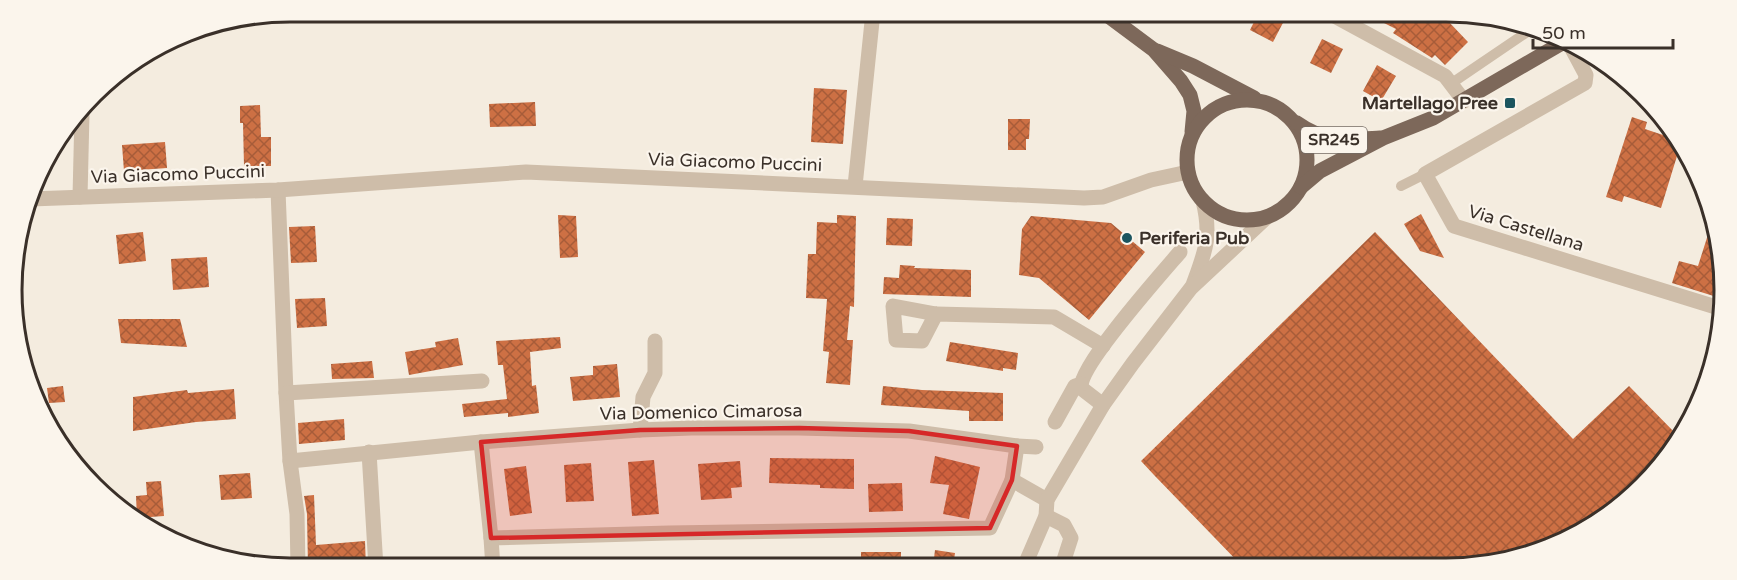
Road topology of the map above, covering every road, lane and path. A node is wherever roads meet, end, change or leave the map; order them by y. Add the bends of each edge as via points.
1 (872, 22) edge
2 (1116, 22) edge
3 (1345, 22) edge
4 (1524, 34) edge
5 (1556, 46) edge
6 (1154, 50) junction
7 (1575, 55) edge
8 (1452, 83) junction
9 (1258, 100) junction
10 (1464, 100) junction
11 (1292, 119) junction
12 (82, 123) edge
13 (1191, 135) junction
14 (1383, 138) junction
15 (1188, 172) junction
16 (1425, 174) junction
17 (855, 186) junction
18 (1401, 186) dead end
19 (1300, 188) junction
20 (278, 190) junction
21 (80, 196) junction
22 (39, 199) edge
23 (1203, 201) junction
24 (1267, 217) junction
25 (1179, 252) dead end
26 (1191, 288) junction
27 (1714, 306) edge
28 (936, 314) dead end
29 (655, 341) dead end
30 (1103, 346) junction
31 (482, 381) dead end
32 (1081, 384) junction
33 (286, 393) junction
34 (1103, 405) junction
35 (1055, 422) dead end
36 (640, 430) junction
37 (481, 442) junction
38 (1017, 446) junction
39 (1036, 447) dead end
40 (369, 452) junction
41 (290, 461) junction
42 (1012, 480) junction
43 (1047, 500) junction
44 (1046, 516) junction
45 (491, 538) junction
46 (298, 558) edge
47 (375, 558) edge
48 (492, 558) edge
49 (1028, 558) edge
50 (1065, 558) edge

1 - 17 street
2 - 6 main road
3 - 8 street
4 - 8 lane
5 - 10 main road, SR245
6 - 9 main road
6 - 13 main road via 1190,95 1194,111
7 - 16 street via 1586,75 1585,83
8 - 10 street
9 - 11 main road
9 - 13 main road via 1241,99 1219,106 1200,121
10 - 14 main road, SR245 via 1433,118
11 - 14 main road, SR245 via 1324,138
11 - 19 main road via 1306,149 1306,172
12 - 21 street, Via Giacomo Puccini
13 - 15 main road via 1186,153
14 - 19 main road, SR245 via 1320,171
15 - 17 street, Via Giacomo Puccini via 1103,197 1084,198
15 - 23 main road
16 - 18 lane
16 - 27 street, Via Castellana via 1454,226
17 - 20 street, Via Giacomo Puccini via 526,172
19 - 24 main road via 1288,204
20 - 21 street, Via Giacomo Puccini
20 - 33 street, Via Giacomo Puccini
21 - 22 street, Via Giacomo Puccini
23 - 24 main road via 1232,219
23 - 26 street via 1208,230 1206,249
24 - 26 street
25 - 30 street
26 - 34 street
28 - 30 street via 1054,317
29 - 36 street via 655,373 643,396
30 - 32 street
31 - 33 street
32 - 34 street
32 - 35 street via 1075,386
33 - 41 street, Via Giacomo Puccini
34 - 43 street
36 - 37 street, Via Domenico Cimarosa
36 - 38 street, Via Domenico Cimarosa via 909,431
37 - 40 street
37 - 45 street
38 - 39 street, Via Domenico Cimarosa
38 - 42 street
40 - 41 street
40 - 47 street
41 - 46 street, Via Giacomo Puccini
42 - 43 street
42 - 45 street via 990,528
43 - 44 street
44 - 49 street
44 - 50 street via 1064,525 1071,538
45 - 48 street

